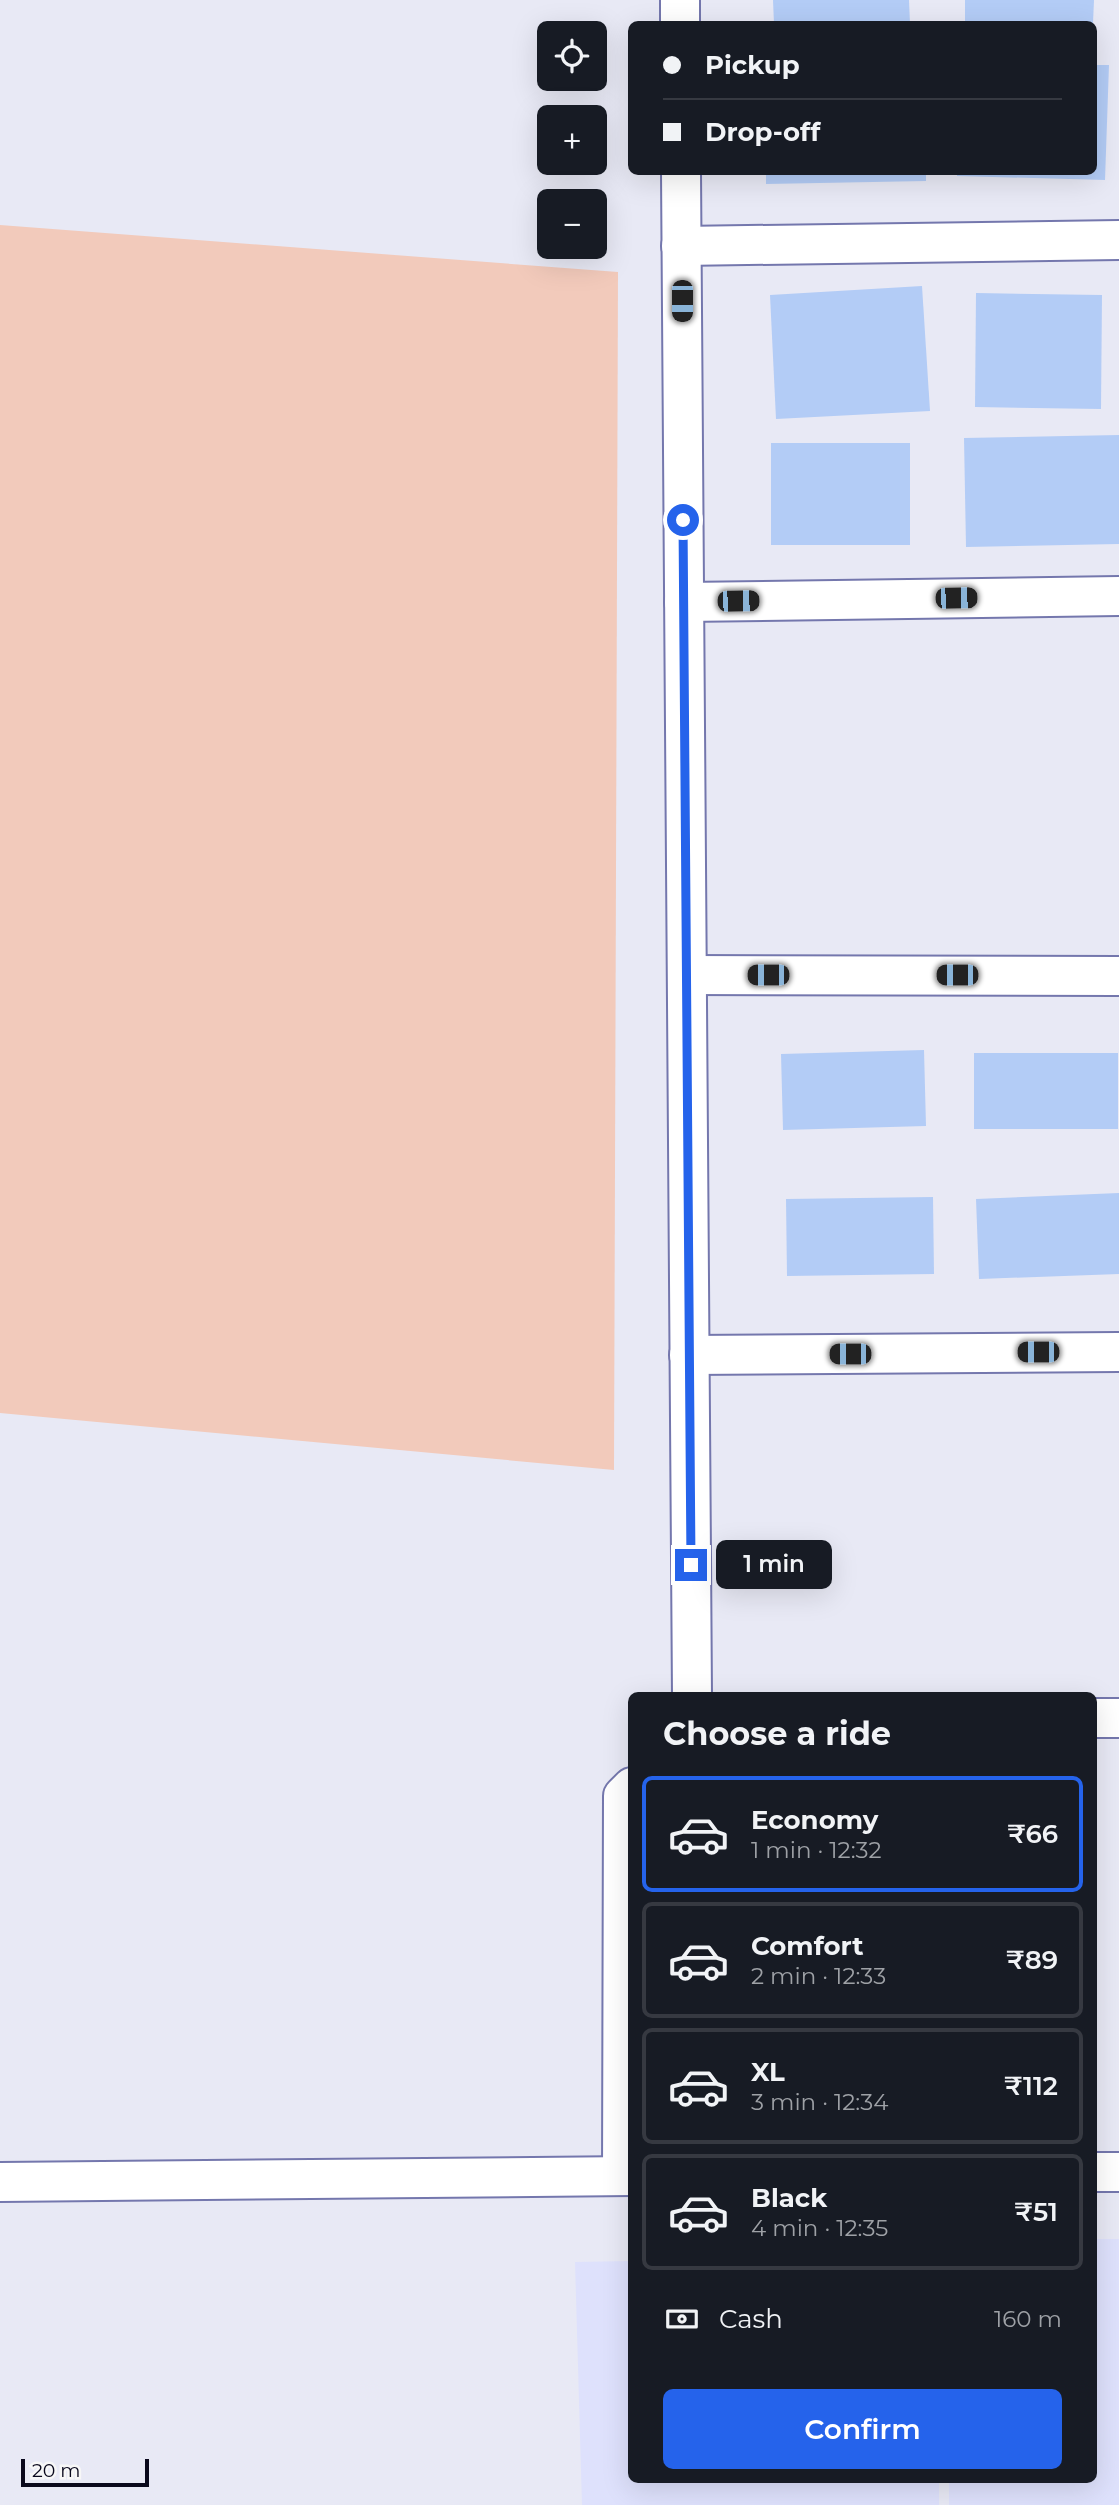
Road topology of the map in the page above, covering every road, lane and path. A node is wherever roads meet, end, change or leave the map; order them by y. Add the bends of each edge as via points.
1 (680, 0) edge
2 (680, 21) edge
3 (681, 175) edge
4 (1119, 240) edge
5 (681, 246) junction
6 (1119, 596) edge
7 (684, 602) junction
8 (687, 975) junction
9 (1119, 976) edge
10 (1119, 1352) edge
11 (689, 1355) junction
12 (692, 1692) edge
13 (1097, 1718) edge
14 (1119, 1718) edge
15 (628, 1791) edge
16 (1097, 2172) edge
17 (1119, 2172) edge
18 (627, 2176) edge
19 (0, 2182) edge

1 - 2 street
3 - 5 street
4 - 5 street
5 - 7 street
6 - 7 street
7 - 8 street
8 - 9 street
8 - 11 street
10 - 11 street
11 - 12 street
13 - 14 street
15 - 18 street via 623,1796
16 - 17 street
18 - 19 street

